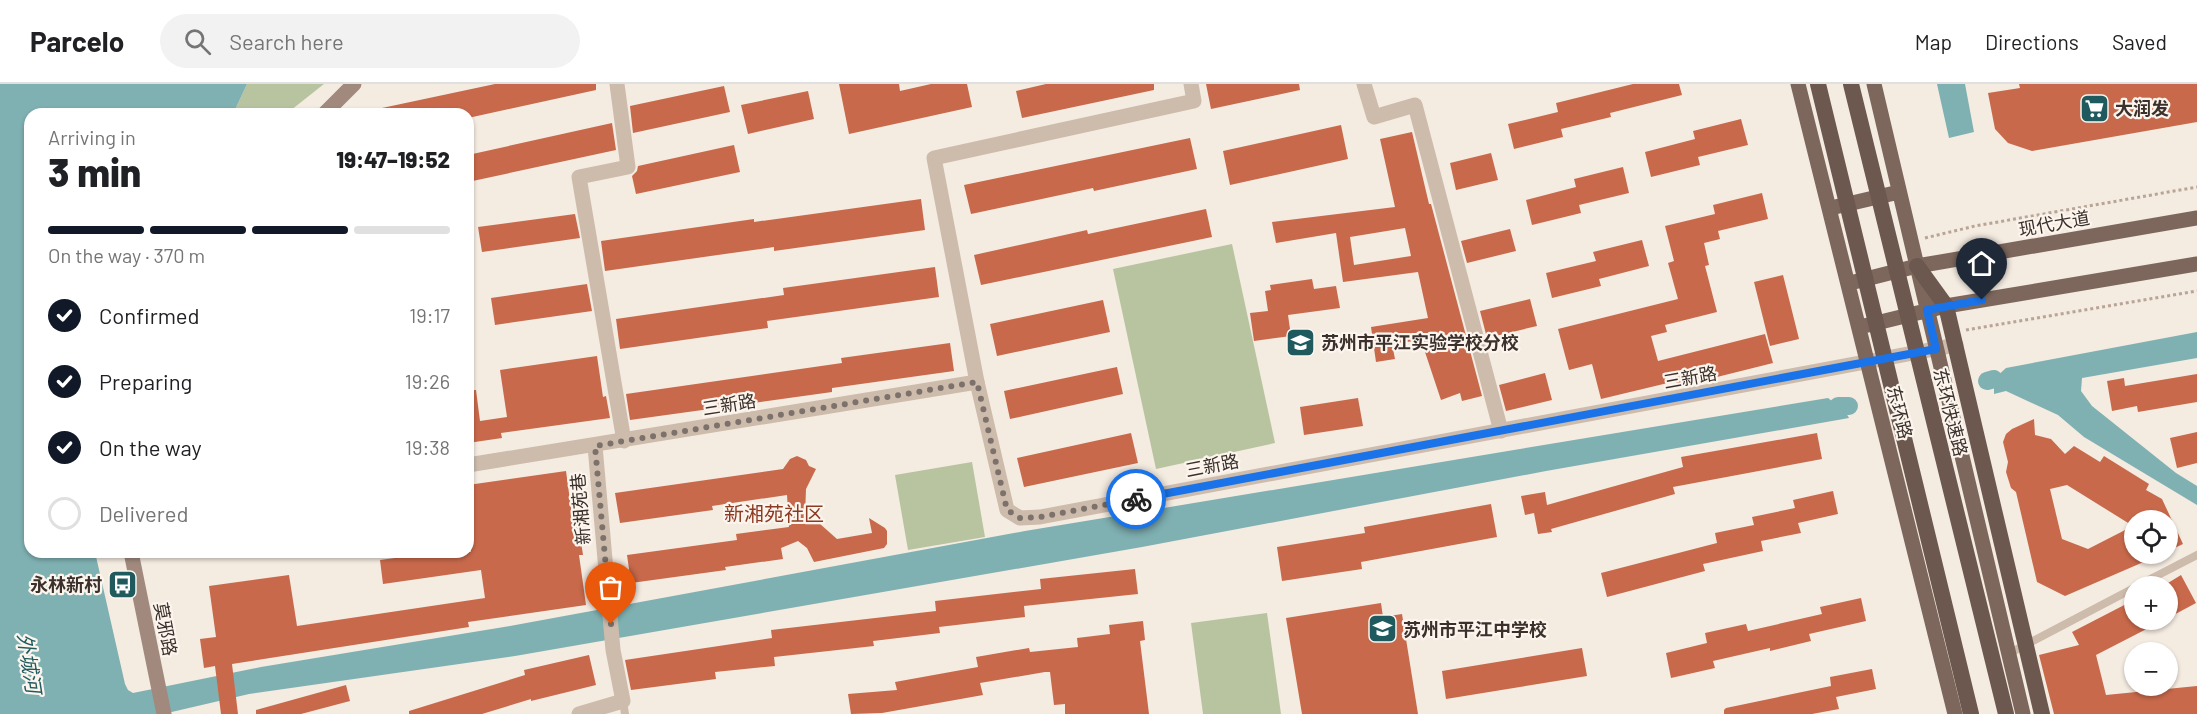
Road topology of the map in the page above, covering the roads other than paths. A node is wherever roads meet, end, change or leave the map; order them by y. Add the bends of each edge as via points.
1 (354, 84) edge
2 (617, 84) edge
3 (1191, 84) edge
4 (1364, 84) edge
5 (1798, 84) edge
6 (1818, 84) edge
7 (1851, 84) edge
8 (1874, 84) edge
9 (330, 108) edge
10 (1899, 192) junction
11 (1829, 208) junction
12 (2197, 218) edge
13 (2197, 264) edge
14 (1917, 266) junction
15 (1848, 284) junction
16 (1946, 306) junction
17 (1927, 310) junction
18 (1859, 327) junction
19 (1954, 339) junction
20 (1936, 349) junction
21 (1868, 363) junction
22 (977, 382) junction
23 (1501, 431) junction
24 (624, 441) junction
25 (595, 446) junction
26 (474, 464) edge
27 (2197, 555) edge
28 (132, 558) edge
29 (2157, 576) edge
30 (2124, 593) edge
31 (2025, 645) junction
32 (2008, 654) junction
33 (624, 708) edge
34 (164, 714) edge
35 (579, 714) edge
36 (1955, 714) edge
37 (1971, 714) edge
38 (2006, 714) edge
39 (2023, 714) edge
40 (2042, 714) edge

1 - 9 main road
2 - 24 street via 628,167 579,177
3 - 22 street via 1194,101 934,158
4 - 23 street via 1374,117 1415,105
5 - 11 main road, 东环路
6 - 37 highway, bridge
7 - 38 highway, 东环快速路, bridge
8 - 10 main road
10 - 11 main road
10 - 14 main road
11 - 15 main road, 东环路
12 - 14 main road, 现代大道
13 - 16 main road
14 - 15 main road, 现代大道
14 - 16 highway
14 - 17 main road
15 - 18 main road, 东环路
16 - 17 main road
16 - 19 highway
17 - 18 main road
17 - 20 main road
18 - 21 main road, 东环路
19 - 20 street, 三新路
19 - 31 highway
20 - 21 street, 三新路
20 - 32 main road
21 - 23 street, 三新路
21 - 36 main road, 东环路
22 - 23 street, 三新路 via 1007,510 1020,518
22 - 24 street, 三新路
24 - 25 street, 三新路
25 - 26 street, 三新路
25 - 33 street, 新湘苑巷 via 608,605
27 - 29 lane
28 - 34 main road, 莫邪路
30 - 31 lane
31 - 32 lane
31 - 40 highway
32 - 39 main road
33 - 35 street, 新湘苑巷

